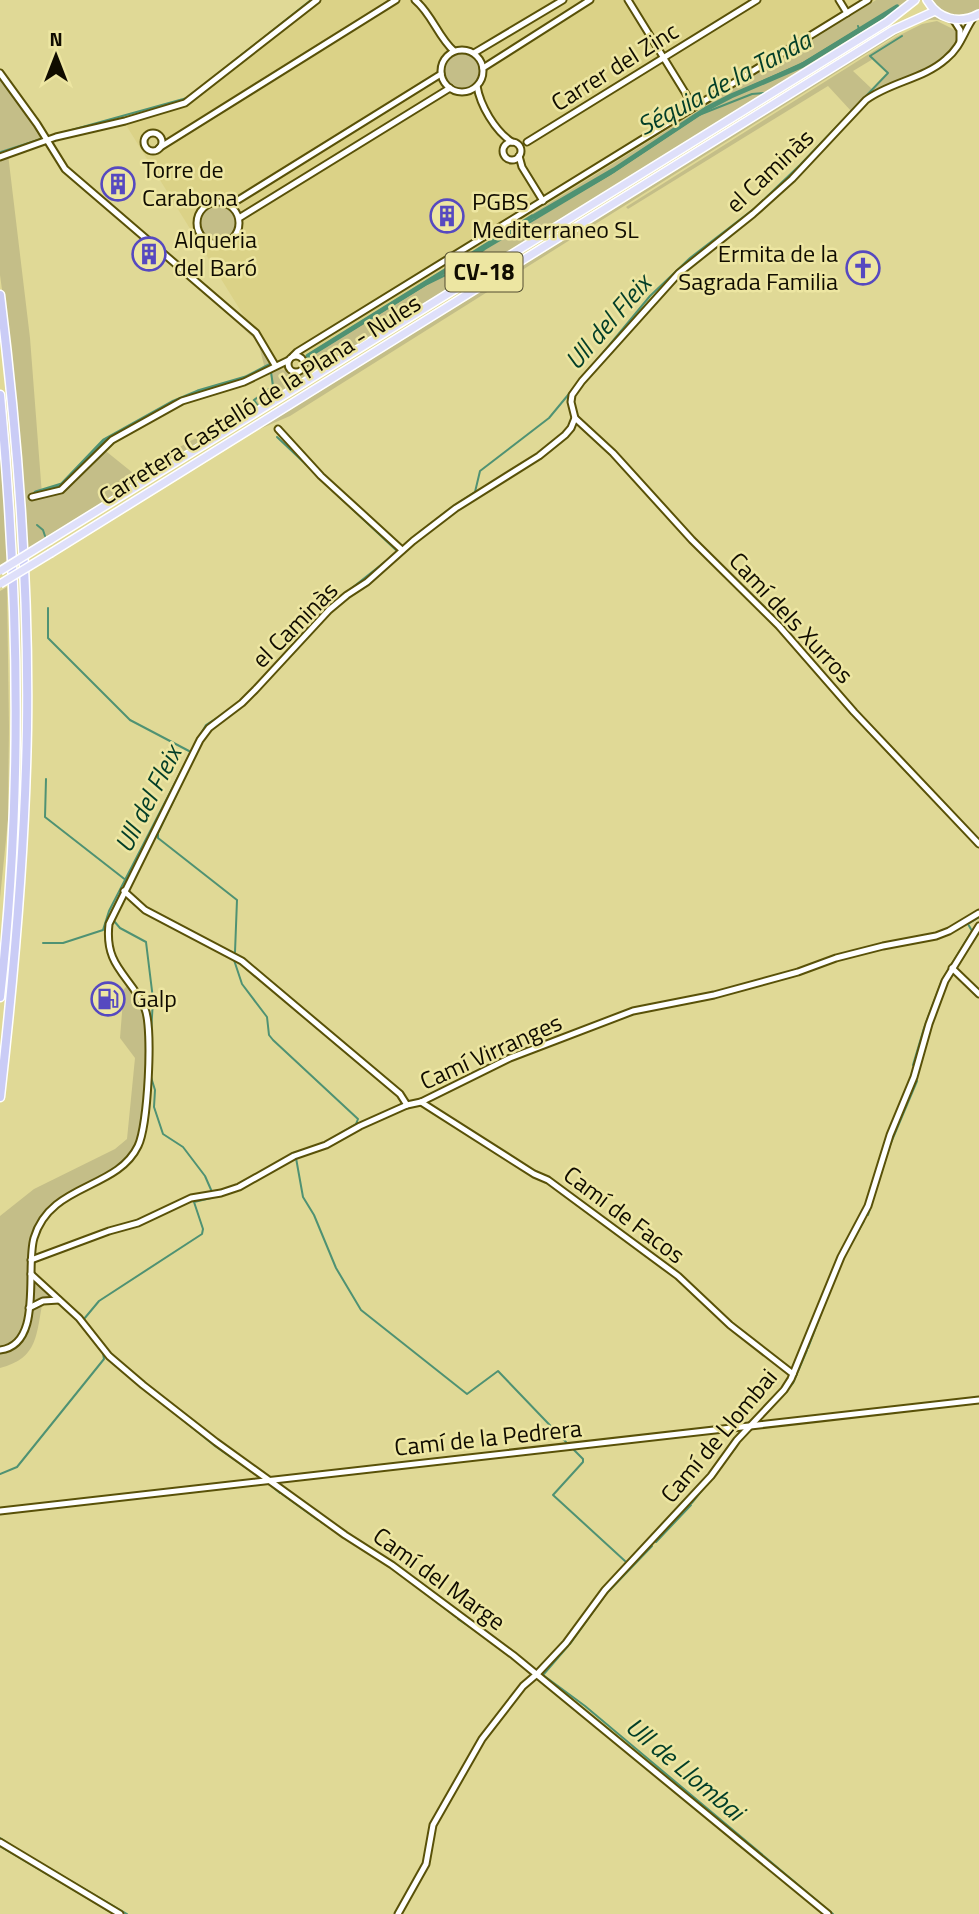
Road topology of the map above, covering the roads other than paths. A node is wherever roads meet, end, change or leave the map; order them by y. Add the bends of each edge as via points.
1 (317, 0) edge
2 (396, 0) edge
3 (563, 0) edge
4 (590, 0) edge
5 (628, 0) edge
6 (757, 0) edge
7 (839, 0) edge
8 (868, 0) edge
9 (915, 0) edge
10 (927, 0) edge
11 (419, 2) edge
12 (935, 11) junction
13 (847, 13) junction
14 (976, 16) edge
15 (953, 19) junction
16 (960, 45) junction
17 (451, 53) junction
18 (474, 53) junction
19 (664, 58) junction
20 (483, 68) junction
21 (0, 73) edge
22 (442, 75) junction
23 (477, 86) junction
24 (450, 88) junction
25 (469, 90) junction
26 (479, 98) junction
27 (694, 107) junction
28 (177, 136) junction
29 (503, 136) junction
30 (161, 137) junction
31 (46, 141) junction
32 (504, 147) junction
33 (159, 148) junction
34 (516, 150) junction
35 (0, 157) edge
36 (543, 201) junction
37 (230, 205) junction
38 (239, 218) junction
39 (0, 295) edge
40 (310, 344) junction
41 (291, 358) junction
42 (302, 359) junction
43 (275, 365) junction
44 (290, 369) junction
45 (0, 395) edge
46 (575, 418) junction
47 (278, 429) dead end
48 (32, 497) dead end
49 (402, 550) junction
50 (0, 571) edge
51 (0, 584) edge
52 (979, 844) edge
53 (124, 891) junction
54 (979, 914) edge
55 (979, 926) edge
56 (952, 968) junction
57 (979, 994) edge
58 (0, 997) edge
59 (0, 1097) edge
60 (421, 1102) junction
61 (407, 1105) junction
62 (31, 1260) junction
63 (31, 1274) junction
64 (60, 1300) junction
65 (29, 1308) junction
66 (0, 1350) edge
67 (793, 1374) junction
68 (979, 1400) edge
69 (749, 1426) junction
70 (269, 1480) junction
71 (0, 1511) edge
72 (537, 1674) junction
73 (0, 1842) edge
74 (120, 1914) edge
75 (398, 1914) edge
76 (828, 1914) edge

1 - 31 street via 185,103
2 - 28 street
3 - 18 street
4 - 20 street
5 - 19 street
6 - 19 street, Carrer del Zinc
7 - 13 street
8 - 13 street
9 - 50 main road, Carretera Castelló de la Plana - Nules / CV-18, bridge via 887,22
10 - 12 main road
11 - 17 street
12 - 15 main road
12 - 51 main road, Carretera Castelló de la Plana - Nules / CV-18, bridge via 893,30
13 - 27 street
14 - 15 main road
14 - 16 street
15 - 16 street via 960,30
16 - 46 street, el Caminàs via 933,68 866,100 792,179 679,273 582,381 570,402
17 - 18 street
17 - 22 street via 442,64
18 - 20 street
19 - 27 street
19 - 34 street, Carrer del Zinc
20 - 23 street
21 - 31 street
22 - 24 street
22 - 37 street
23 - 25 street
23 - 26 street
24 - 25 street
24 - 38 street
25 - 26 street
26 - 29 street
27 - 36 street
28 - 30 street
28 - 33 street
29 - 32 street
29 - 34 street
30 - 33 street
30 - 33 street via 151,133 145,139 148,149
31 - 35 street
31 - 43 street via 65,169 256,333
32 - 34 street, Carrer del Zinc
32 - 34 street via 508,159
34 - 36 street
36 - 40 street
37 - 38 street
37 - 38 street via 217,201 204,207 197,219 200,233 216,244 229,241 238,231
39 - 59 highway via 20,498 27,727 14,976
40 - 41 street
40 - 42 street
41 - 42 street
41 - 43 street
41 - 44 street
42 - 44 street via 302,369
43 - 44 street
43 - 48 street via 244,382 182,401 112,440 61,490
45 - 58 highway via 12,551 16,727
46 - 49 street, el Caminàs via 565,435 539,456 456,508
46 - 52 street, Camí dels Xurros via 779,626
47 - 49 street via 321,476
49 - 53 street, el Caminàs via 329,610 242,703 209,727
53 - 61 street via 152,914 242,961 400,1094
53 - 62 street, el Caminàs via 108,934 117,968 137,993 148,1020 143,1131 123,1165 66,1196 47,1214 33,1240
54 - 60 street, Camí Virranges via 936,936 836,958 713,995 633,1010 510,1059
55 - 56 street, Camí de Llombai
56 - 57 street
56 - 67 street, Camí de Llombai via 868,1206 841,1257
60 - 61 street, Camí Virranges
60 - 67 street, Camí de Facos via 548,1180 678,1276 730,1325
61 - 62 street, Camí Virranges via 294,1156 239,1187 191,1198 138,1223
62 - 63 street, el Caminàs
63 - 64 street, Camí del Marge
63 - 65 street, el Caminàs
64 - 65 street
64 - 70 street, Camí del Marge via 109,1356
65 - 66 street, el Caminàs via 25,1333 13,1346
67 - 69 street, Camí de Llombai
68 - 69 street, Camí de la Pedrera
69 - 70 street, Camí de la Pedrera
69 - 72 street, Camí de Llombai via 711,1476 605,1590
70 - 71 street, Camí de la Pedrera
70 - 72 street, Camí del Marge via 392,1564
72 - 75 street, Camí de Llombai via 482,1739 433,1825 426,1864
72 - 76 street, Camí del Marge
73 - 74 street

